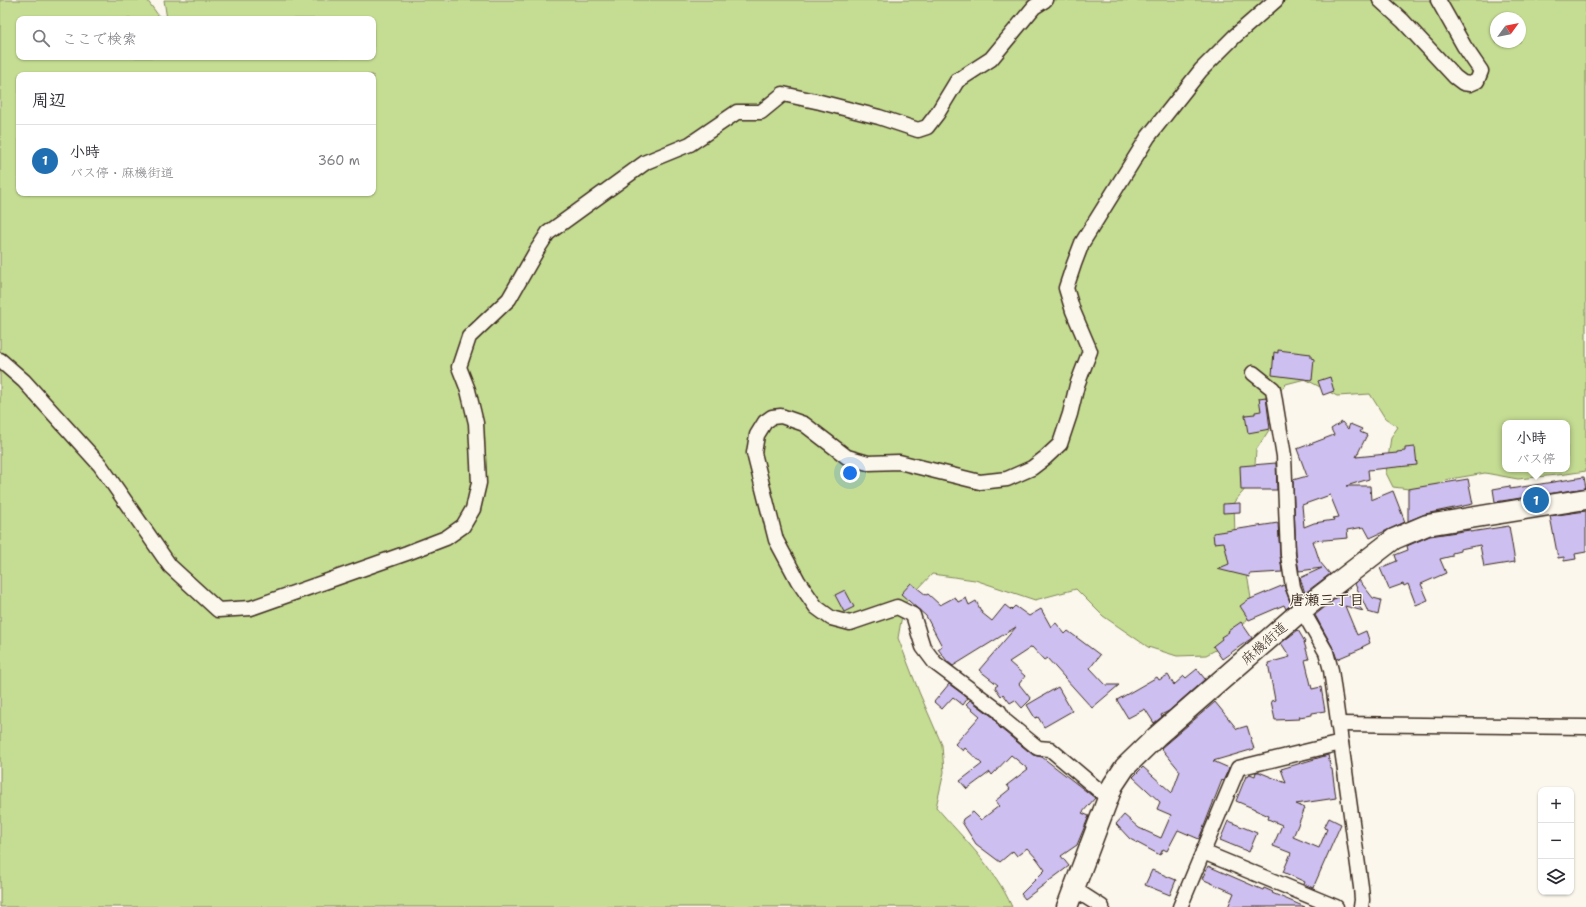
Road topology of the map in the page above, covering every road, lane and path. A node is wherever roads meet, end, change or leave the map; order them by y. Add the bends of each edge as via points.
1 (1045, 0) edge
2 (1276, 0) edge
3 (1380, 0) edge
4 (1438, 0) edge
5 (0, 360) edge
6 (1253, 373) dead end
7 (1586, 499) edge
8 (1302, 610) junction
9 (1338, 724) junction
10 (1586, 728) edge
11 (1341, 743) junction
12 (1108, 798) junction
13 (1203, 852) junction
14 (1071, 898) edge
15 (1102, 907) edge
16 (1180, 907) edge
17 (1336, 907) edge
18 (1361, 907) edge

1 - 5 street via 1034,7 991,59 957,81 938,114 927,127 918,130 879,117 783,94 761,112 737,112 690,144 646,162 548,233 509,300 469,338 459,367 476,423 479,483 473,509 463,526 446,538 251,608 218,610 170,566 100,464 24,381
2 - 12 street via 1201,70 1148,137 1082,243 1066,288 1090,351 1060,444 1045,458 1032,468 1007,479 980,482 899,462 868,463 847,457 804,424 781,416 772,417 765,422 757,435 754,453 776,540 798,581 816,607 831,618 850,623 897,607 913,615 923,647 935,663 999,711 1005,721 1038,748 1050,749
3 - 4 street via 1455,77 1463,83 1477,81 1481,71
6 - 8 street via 1273,389 1284,456 1288,555 1293,587
7 - 8 street, 麻機街道 via 1427,525 1394,539
8 - 9 street via 1326,652
8 - 12 street, 麻機街道 via 1125,767
9 - 10 street
9 - 11 street
11 - 13 street via 1238,768
11 - 18 street via 1361,887
12 - 14 street, 麻機街道
13 - 16 street
13 - 17 street
14 - 15 street

